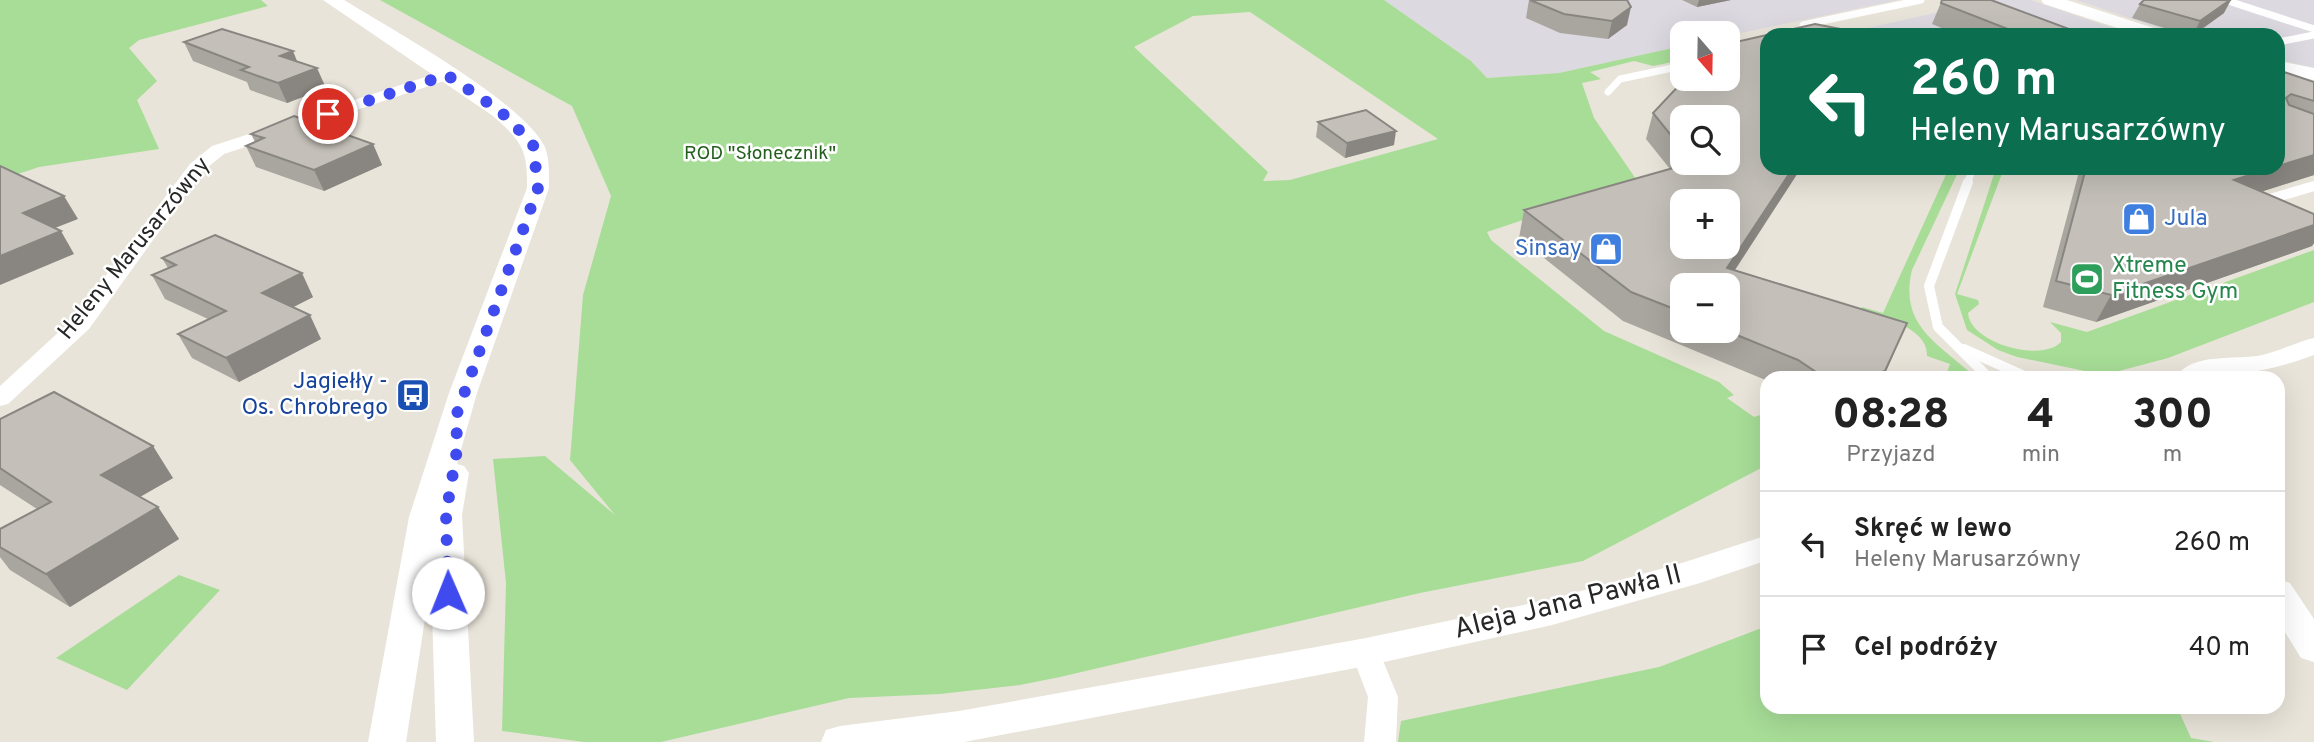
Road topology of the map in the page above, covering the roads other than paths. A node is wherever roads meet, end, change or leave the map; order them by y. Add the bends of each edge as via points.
1 (332, 0) edge
2 (1922, 0) edge
3 (2050, 0) edge
4 (2225, 0) edge
5 (1803, 28) edge
6 (2136, 28) edge
7 (2314, 29) edge
8 (2314, 35) edge
9 (2285, 41) edge
10 (2285, 68) edge
11 (1670, 69) edge
12 (2314, 74) edge
13 (447, 75) junction
14 (1608, 92) dead end
15 (1970, 175) edge
16 (2314, 186) edge
17 (2253, 204) edge
18 (2314, 346) edge
19 (1958, 347) junction
20 (1982, 371) edge
21 (2013, 371) edge
22 (2206, 371) edge
23 (2258, 371) edge
24 (0, 399) edge
25 (455, 419) junction
26 (1760, 550) edge
27 (2285, 603) edge
28 (2314, 648) edge
29 (1366, 652) junction
30 (959, 727) junction
31 (387, 742) edge
32 (455, 742) edge
33 (840, 742) edge
34 (910, 742) edge
35 (1380, 742) edge

1 - 13 street
2 - 5 lane
3 - 6 street
4 - 7 lane
8 - 9 lane
10 - 12 street
11 - 14 lane via 1620,79
13 - 24 street, Heleny Marusarzówny via 218,150 196,167 81,324
13 - 25 street via 500,111 533,144 538,188
15 - 19 lane via 1929,286 1938,327
16 - 17 lane
18 - 23 street
19 - 20 lane
19 - 21 lane
22 - 23 street via 2221,365
25 - 31 street via 425,517
25 - 32 street via 458,444 446,514
26 - 29 street, Aleja Jana Pawła II via 1552,612
27 - 28 street
29 - 30 street, Aleja Jana Pawła II
29 - 35 street via 1383,697
30 - 33 street, Aleja Jana Pawła II
30 - 34 street, Aleja Jana Pawła II

